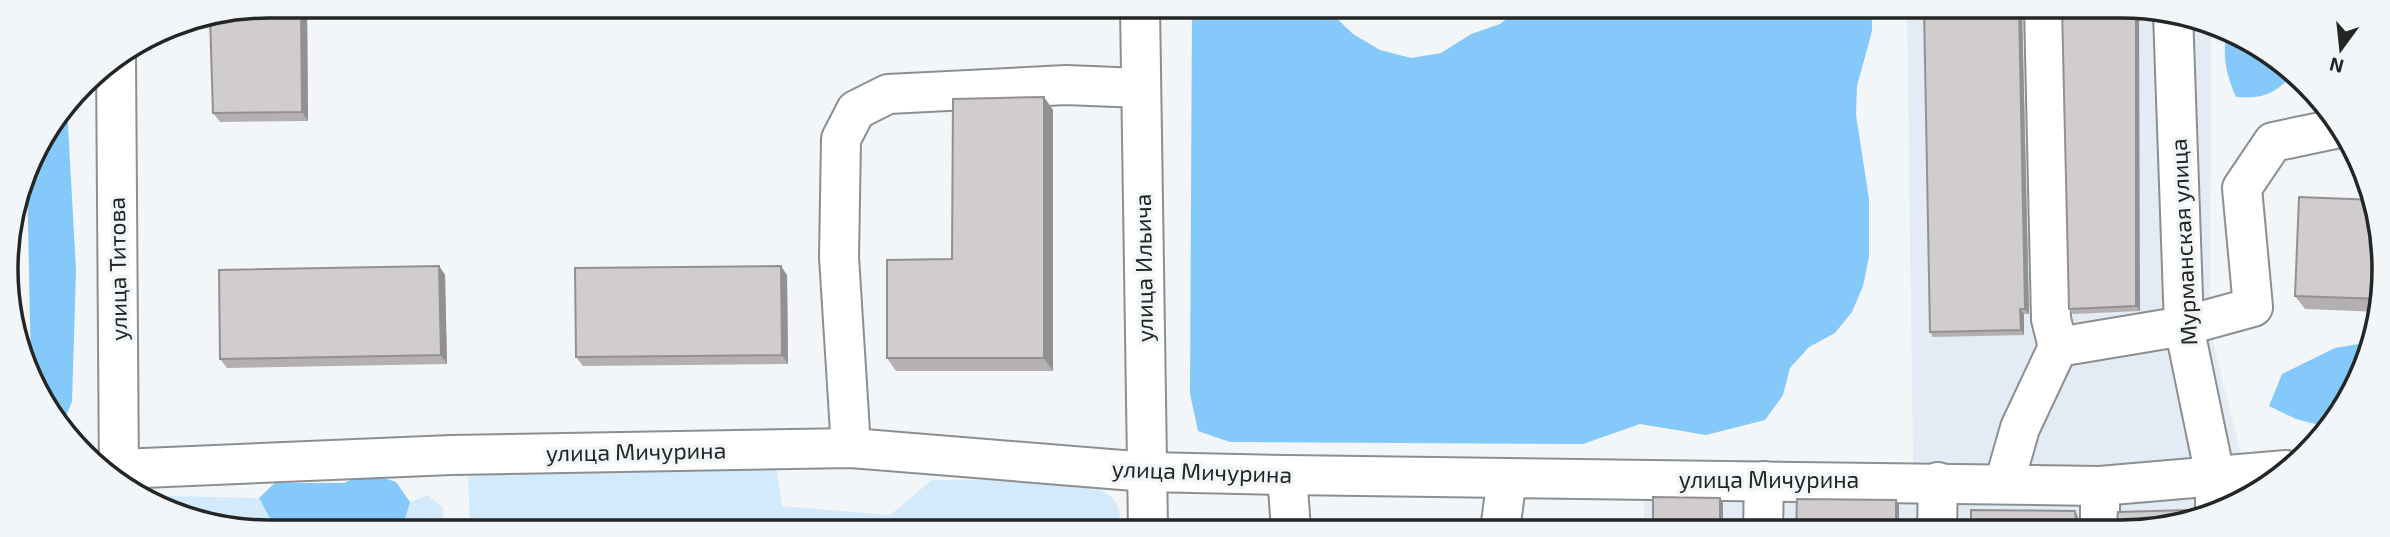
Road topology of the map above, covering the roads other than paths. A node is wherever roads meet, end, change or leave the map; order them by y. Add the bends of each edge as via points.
1 (1140, 18) edge
2 (2044, 18) edge
3 (2173, 23) edge
4 (116, 69) edge
5 (1141, 88) junction
6 (2331, 130) edge
7 (2185, 326) junction
8 (2058, 347) junction
9 (851, 448) junction
10 (119, 470) edge
11 (1147, 472) junction
12 (126, 475) edge
13 (1287, 475) junction
14 (1507, 478) junction
15 (2256, 480) edge
16 (1764, 481) junction
17 (1938, 482) junction
18 (2004, 484) junction
19 (2100, 486) junction
20 (2215, 494) edge
21 (1147, 520) edge
22 (1290, 520) edge
23 (1501, 520) edge
24 (1763, 520) edge
25 (1937, 520) edge
26 (2100, 520) edge

1 - 5 street, улица Ильича
2 - 8 street via 2051,319
3 - 7 street, Мурманская улица
4 - 10 street, улица Титова
5 - 9 street via 1066,85 888,94 856,110 841,139 839,257
5 - 11 street, улица Ильича
6 - 7 street via 2273,142 2242,188 2253,307
7 - 8 street
7 - 20 street, Мурманская улица
8 - 18 street via 2020,428
9 - 11 street, улица Мичурина
9 - 12 street, улица Мичурина via 451,455
11 - 13 street, улица Мичурина
11 - 21 street, улица Ильича
13 - 14 street, улица Мичурина
13 - 22 street
14 - 16 street, улица Мичурина
14 - 23 street
15 - 20 street, улица Мичурина
16 - 17 street, улица Мичурина
16 - 24 street
17 - 18 street, улица Мичурина
17 - 25 street
18 - 19 street, улица Мичурина
19 - 20 street, улица Мичурина
19 - 26 street

